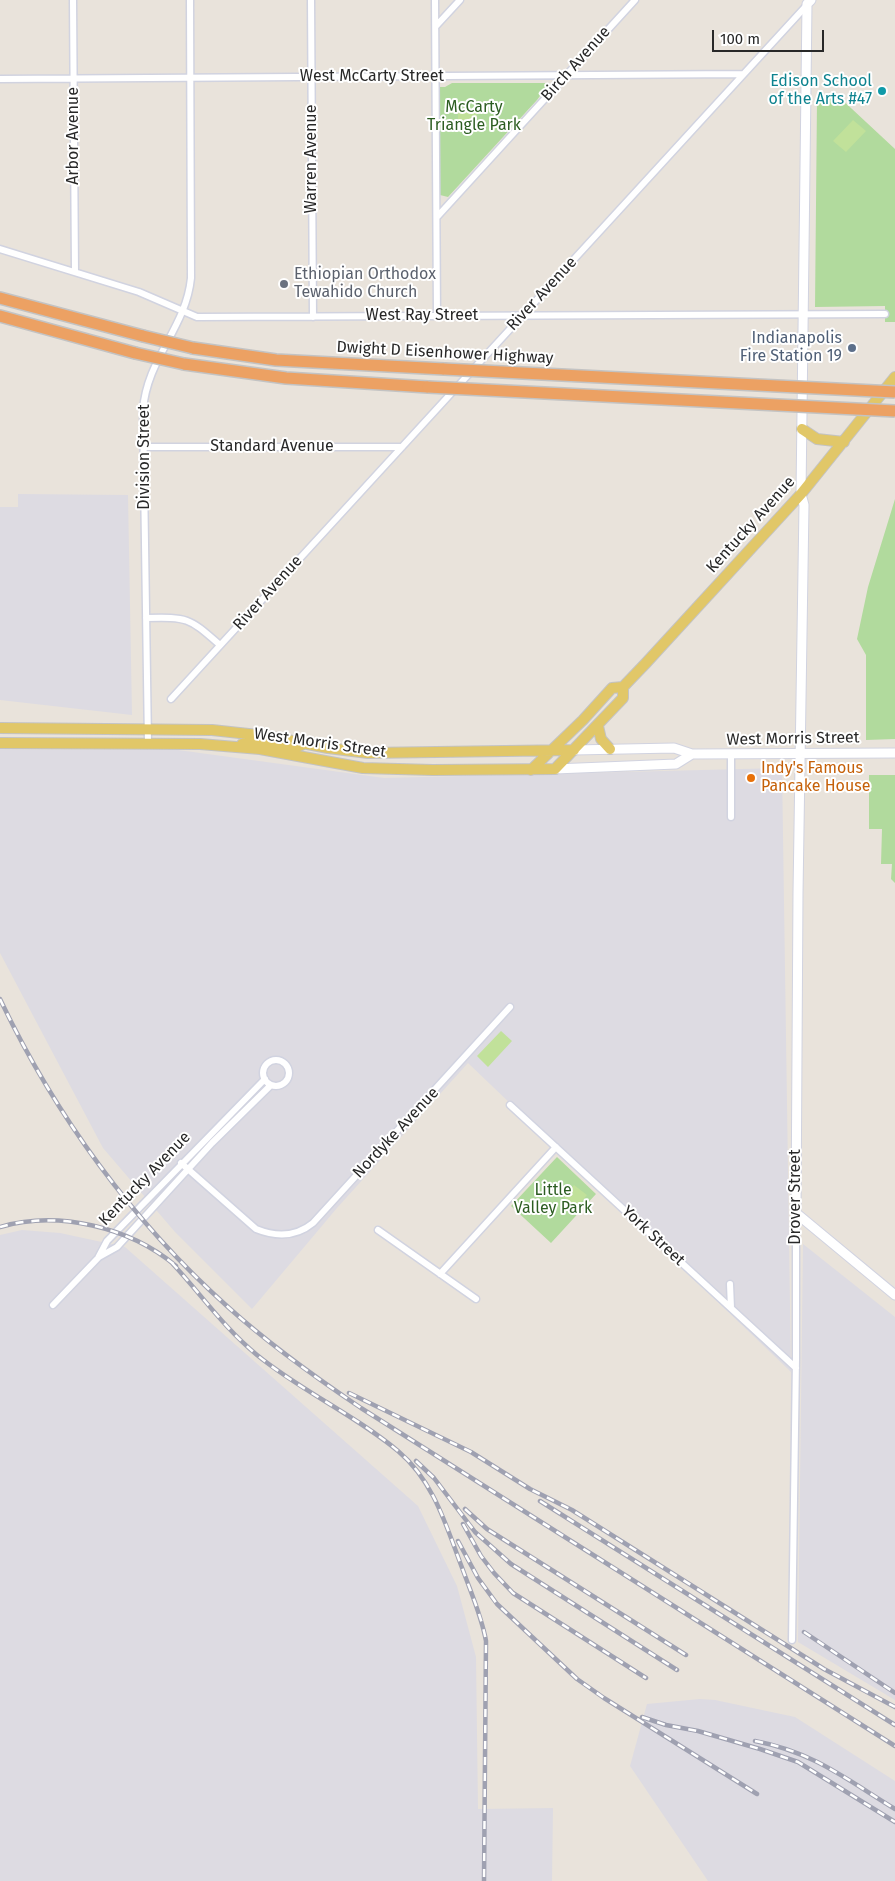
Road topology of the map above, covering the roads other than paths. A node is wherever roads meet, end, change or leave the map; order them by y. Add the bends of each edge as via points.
1 (73, 0) edge
2 (190, 0) edge
3 (311, 0) edge
4 (435, 0) edge
5 (460, 0) edge
6 (635, 0) edge
7 (809, 1) edge
8 (436, 26) junction
9 (743, 74) junction
10 (436, 76) junction
11 (566, 76) junction
12 (311, 77) junction
13 (190, 78) junction
14 (0, 79) edge
15 (73, 79) junction
16 (436, 217) junction
17 (0, 248) edge
18 (75, 272) junction
19 (0, 298) edge
20 (182, 312) junction
21 (804, 314) junction
22 (885, 314) dead end
23 (0, 316) edge
24 (437, 316) junction
25 (521, 316) junction
26 (312, 317) junction
27 (895, 377) edge
28 (895, 392) edge
29 (895, 411) edge
30 (802, 429) junction
31 (844, 442) junction
32 (143, 447) junction
33 (402, 447) junction
34 (801, 494) junction
35 (146, 618) junction
36 (220, 646) junction
37 (623, 687) junction
38 (171, 699) dead end
39 (598, 726) junction
40 (0, 728) edge
41 (148, 729) junction
42 (0, 743) edge
43 (305, 743) junction
44 (148, 744) junction
45 (236, 746) junction
46 (610, 749) junction
47 (552, 750) junction
48 (574, 750) junction
49 (399, 753) junction
50 (895, 753) edge
51 (692, 754) junction
52 (732, 754) junction
53 (800, 754) junction
54 (317, 761) junction
55 (555, 769) junction
56 (531, 770) junction
57 (730, 818) dead end
58 (510, 1006) dead end
59 (265, 1079) junction
60 (271, 1085) junction
61 (510, 1105) dead end
62 (556, 1148) junction
63 (181, 1163) junction
64 (188, 1170) junction
65 (796, 1213) junction
66 (378, 1230) dead end
67 (98, 1258) junction
68 (440, 1274) junction
69 (730, 1284) dead end
70 (895, 1295) edge
71 (476, 1299) dead end
72 (54, 1305) dead end
73 (731, 1308) junction
74 (796, 1368) junction
75 (792, 1640) dead end

1 - 15 street, Arbor Avenue
2 - 13 street, Division Street
3 - 12 street, Warren Avenue
4 - 8 street
5 - 8 street
6 - 11 street, Birch Avenue
7 - 9 street, River Avenue
7 - 21 street, Drover Street
8 - 10 street
9 - 11 street, West McCarty Street
9 - 25 street, River Avenue
10 - 11 street, West McCarty Street
10 - 12 street, West McCarty Street
10 - 16 street
11 - 16 street, Birch Avenue
12 - 13 street, West McCarty Street
12 - 26 street, Warren Avenue
13 - 15 street, West McCarty Street
13 - 20 street, Division Street via 192,274
14 - 15 street, West McCarty Street
15 - 18 street, Arbor Avenue
16 - 24 street
17 - 18 street, West Ray Street
18 - 20 street, West Ray Street via 139,292
19 - 28 highway, Dwight D Eisenhower Highway, bridge via 193,348 276,360
20 - 26 street, West Ray Street via 198,318
20 - 32 street, Division Street via 148,382 143,410
21 - 22 street, West Ray Street
21 - 25 street, West Ray Street
21 - 30 street, Drover Street
23 - 29 highway, bridge via 184,364 286,378
24 - 25 street, West Ray Street
24 - 26 street, West Ray Street
25 - 33 street, River Avenue
27 - 31 main road, Kentucky Avenue
30 - 31 main road via 817,438
30 - 34 street, Drover Street
31 - 34 main road, Kentucky Avenue
32 - 33 street, Standard Avenue
32 - 35 street, Division Street
33 - 36 street, River Avenue
34 - 37 main road, Kentucky Avenue
34 - 53 street, Drover Street via 804,505
35 - 36 street via 185,619
35 - 41 street, Division Street
36 - 38 street, River Avenue
37 - 39 main road, Kentucky Avenue via 623,698
37 - 47 main road, Kentucky Avenue via 612,688
39 - 46 main road via 601,739
39 - 48 main road, Kentucky Avenue
40 - 41 main road, West Morris Street
41 - 43 main road, West Morris Street via 212,730
41 - 44 street, Division Street
42 - 44 main road, West Morris Street
43 - 45 main road via 295,748 255,741
43 - 49 main road, West Morris Street via 361,752
44 - 45 main road, West Morris Street
45 - 54 main road, West Morris Street
46 - 48 street, West Morris Street
46 - 51 street, West Morris Street via 674,748
47 - 48 main road, West Morris Street
47 - 49 main road, West Morris Street
47 - 56 main road, Kentucky Avenue
48 - 55 main road, Kentucky Avenue
49 - 54 main road via 378,759 331,755
50 - 53 street, West Morris Street
51 - 52 street, West Morris Street
51 - 55 street, West Morris Street via 676,764
52 - 53 street, West Morris Street
52 - 57 street
53 - 65 street, Drover Street
54 - 56 main road, West Morris Street via 386,769
55 - 56 main road, West Morris Street
58 - 64 street, Nordyke Avenue via 313,1223 301,1230 289,1234 268,1234 256,1229
59 - 60 street
59 - 60 street via 263,1071 271,1061 286,1065 289,1073 286,1081
59 - 63 street, Kentucky Avenue
60 - 64 street
61 - 62 street, York Street
62 - 68 street
62 - 73 street, York Street
63 - 64 street
63 - 67 street, Kentucky Avenue via 107,1241
64 - 67 street via 117,1247
65 - 70 street
65 - 74 street, Drover Street
66 - 68 street
67 - 72 street, Kentucky Avenue
68 - 71 street
69 - 73 street
73 - 74 street, York Street
74 - 75 street, Drover Street

